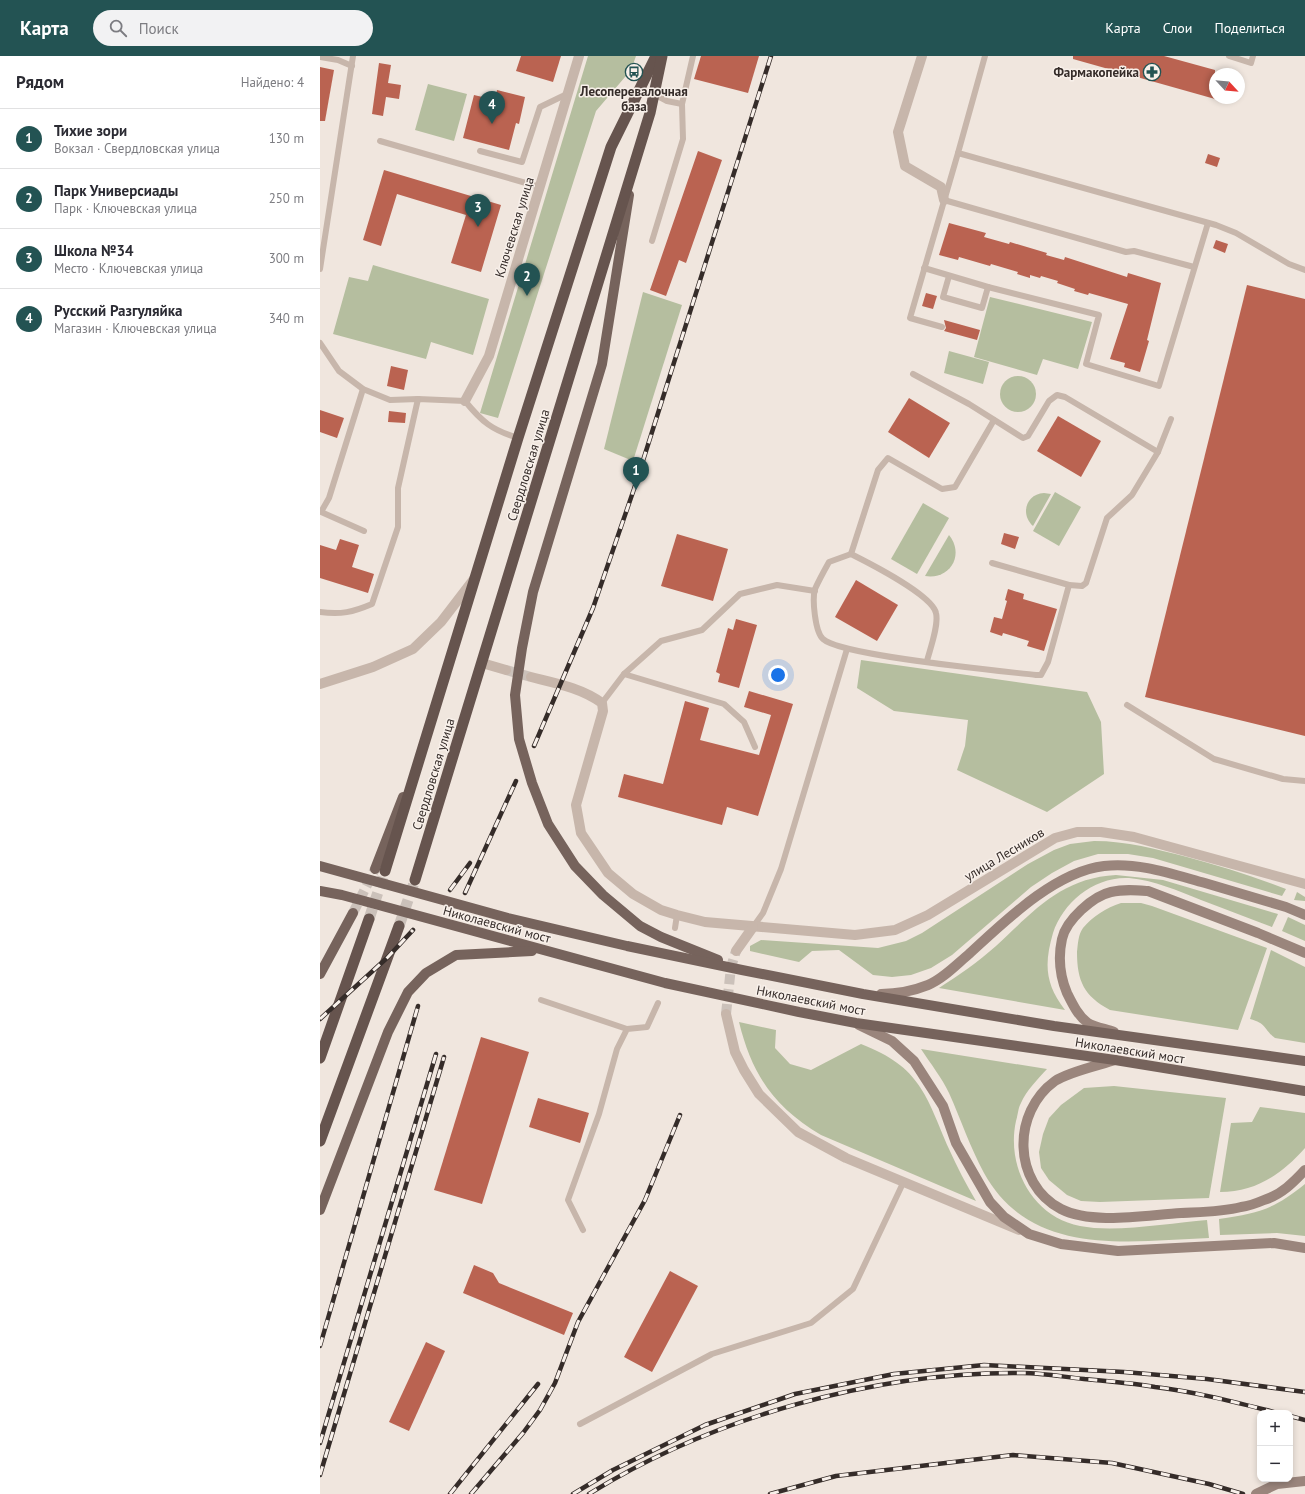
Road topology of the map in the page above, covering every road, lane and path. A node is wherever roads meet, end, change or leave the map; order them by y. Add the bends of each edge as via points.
1 (353, 56) edge
2 (578, 56) edge
3 (656, 56) edge
4 (662, 56) edge
5 (692, 56) edge
6 (922, 56) edge
7 (985, 56) edge
8 (1229, 56) edge
9 (1253, 56) edge
10 (320, 57) edge
11 (352, 66) junction
12 (567, 94) junction
13 (654, 94) junction
14 (682, 104) junction
15 (380, 141) dead end
16 (480, 151) dead end
17 (958, 153) junction
18 (633, 166) junction
19 (540, 187) junction
20 (944, 200) junction
21 (1208, 223) junction
22 (652, 240) dead end
23 (1194, 267) junction
24 (924, 268) junction
25 (320, 269) edge
26 (1305, 270) edge
27 (949, 276) junction
28 (988, 287) junction
29 (942, 327) dead end
30 (320, 343) edge
31 (914, 374) dead end
32 (363, 389) junction
33 (418, 399) junction
34 (465, 402) junction
35 (994, 420) junction
36 (1172, 420) dead end
37 (518, 438) junction
38 (1158, 452) junction
39 (321, 512) edge
40 (364, 531) dead end
41 (851, 554) junction
42 (992, 563) dead end
43 (475, 578) junction
44 (1068, 585) junction
45 (815, 591) junction
46 (320, 612) edge
47 (847, 649) junction
48 (927, 661) junction
49 (482, 663) junction
50 (506, 670) tunnel mouth
51 (624, 674) junction
52 (531, 677) tunnel mouth
53 (320, 684) edge
54 (602, 703) junction
55 (1127, 705) dead end
56 (755, 747) dead end
57 (1305, 782) edge
58 (320, 866) edge
59 (380, 870) tunnel mouth
60 (415, 880) tunnel mouth
61 (1300, 883) edge
62 (1305, 888) edge
63 (320, 891) edge
64 (353, 913) tunnel mouth
65 (1305, 915) edge
66 (678, 916) junction
67 (369, 919) tunnel mouth
68 (399, 926) tunnel mouth
69 (753, 926) junction
70 (675, 928) dead end
71 (543, 951) junction
72 (736, 951) tunnel mouth
73 (1305, 953) edge
74 (742, 970) junction
75 (320, 974) edge
76 (863, 994) junction
77 (541, 1000) dead end
78 (658, 1003) dead end
79 (726, 1014) tunnel mouth
80 (856, 1023) junction
81 (627, 1029) junction
82 (1121, 1034) junction
83 (320, 1058) edge
84 (1116, 1060) junction
85 (1305, 1061) edge
86 (1305, 1091) edge
87 (320, 1141) edge
88 (1305, 1170) edge
89 (904, 1181) junction
90 (320, 1210) edge
91 (583, 1230) dead end
92 (1029, 1234) junction
93 (1305, 1248) edge
94 (580, 1424) dead end
95 (1305, 1481) edge
96 (1256, 1494) edge

1 - 11 lane
2 - 12 street, Ключевская улица
3 - 37 highway, Свердловская улица via 611,147
4 - 13 highway, Свердловская улица
5 - 14 lane
6 - 20 street via 898,132 905,166 941,187
7 - 17 lane
8 - 9 lane via 1251,63
10 - 11 lane
11 - 25 lane
12 - 16 lane via 540,107 522,162
12 - 19 street, Ключевская улица
13 - 14 lane via 667,101
13 - 18 highway, Свердловская улица
14 - 22 lane via 682,139
15 - 19 lane
17 - 20 lane
17 - 21 lane
18 - 49 highway, Свердловская улица
18 - 74 main road via 602,364 533,592 515,695 519,739 548,824 575,866 603,895 640,926
19 - 34 street, Ключевская улица via 489,356
20 - 23 lane via 1126,252 1134,250
20 - 24 lane
21 - 23 lane
21 - 26 lane via 1236,233 1289,264
23 - 28 lane via 1159,386 1086,364 1099,314
24 - 27 lane
24 - 29 lane via 910,318
27 - 28 lane
27 - 28 lane via 943,297 982,308
30 - 32 lane via 339,371
31 - 35 lane
32 - 33 lane via 390,400
32 - 39 lane via 329,498
33 - 34 lane
33 - 46 lane via 398,488 398,527 372,604 354,612
34 - 37 lane via 479,418 499,432
35 - 38 lane via 1023,438 1028,436 1048,401 1057,395 1065,397
35 - 41 lane via 955,487 950,489 942,489 888,458 878,470
36 - 38 lane
37 - 43 highway, Свердловская улица
38 - 44 lane via 1132,495 1108,518 1086,583 1082,586
39 - 40 lane
41 - 45 lane via 829,562
41 - 48 lane via 916,590 935,609 937,621
42 - 44 lane
43 - 53 street via 441,622 413,649 373,668
43 - 59 highway, Свердловская улица
44 - 48 lane via 1048,662 1042,675
45 - 47 lane via 818,632 823,640
45 - 51 lane via 777,585 740,594 702,630 661,641
47 - 48 lane
47 - 69 lane via 781,869 763,913
49 - 50 street
49 - 60 highway, Свердловская улица
51 - 54 lane
51 - 56 lane via 724,704 744,722
52 - 54 street via 562,684
54 - 66 street, улица Лесников via 603,711 576,805 581,833 608,873 633,894 661,910
55 - 57 lane via 1214,759 1283,779
58 - 74 main road, Николаевский мост via 508,918
61 - 62 street, улица Лесников
61 - 69 street, улица Лесников via 1134,837 1101,832 1077,832 1055,838 928,915 895,930 855,935
63 - 71 main road, Николаевский мост
64 - 75 main road
65 - 76 main road via 1286,907 1165,872 1135,867 1104,866 1081,872 1049,888 1019,909 930,985 897,994
66 - 69 street, улица Лесников via 705,922
66 - 70 lane
67 - 83 highway
68 - 87 highway
69 - 72 street
71 - 80 main road, Николаевский мост via 666,983
71 - 90 main road via 456,955 426,973 408,992 388,1032
73 - 82 main road via 1148,892 1130,889 1098,897 1088,902 1072,920 1062,937 1060,964 1063,982 1074,1008 1088,1023
74 - 76 main road, Николаевский мост
76 - 82 main road, Николаевский мост via 1054,1026
77 - 81 lane
78 - 81 lane via 647,1027
79 - 89 street via 735,1052 744,1070 759,1094 798,1132 846,1158
80 - 84 main road, Николаевский мост
80 - 92 main road via 892,1041 914,1061 943,1106 956,1143 990,1202 1004,1217
81 - 91 lane via 617,1049 600,1114 568,1200
82 - 85 main road, Николаевский мост
84 - 86 main road, Николаевский мост
84 - 88 main road via 1056,1081 1028,1114 1023,1143 1026,1163 1034,1185 1061,1208 1074,1214 1110,1217 1240,1208 1279,1193
89 - 92 street
89 - 94 lane via 853,1289 811,1322 712,1354
92 - 93 main road via 1061,1244 1118,1251 1274,1243
95 - 96 main road via 1277,1484

